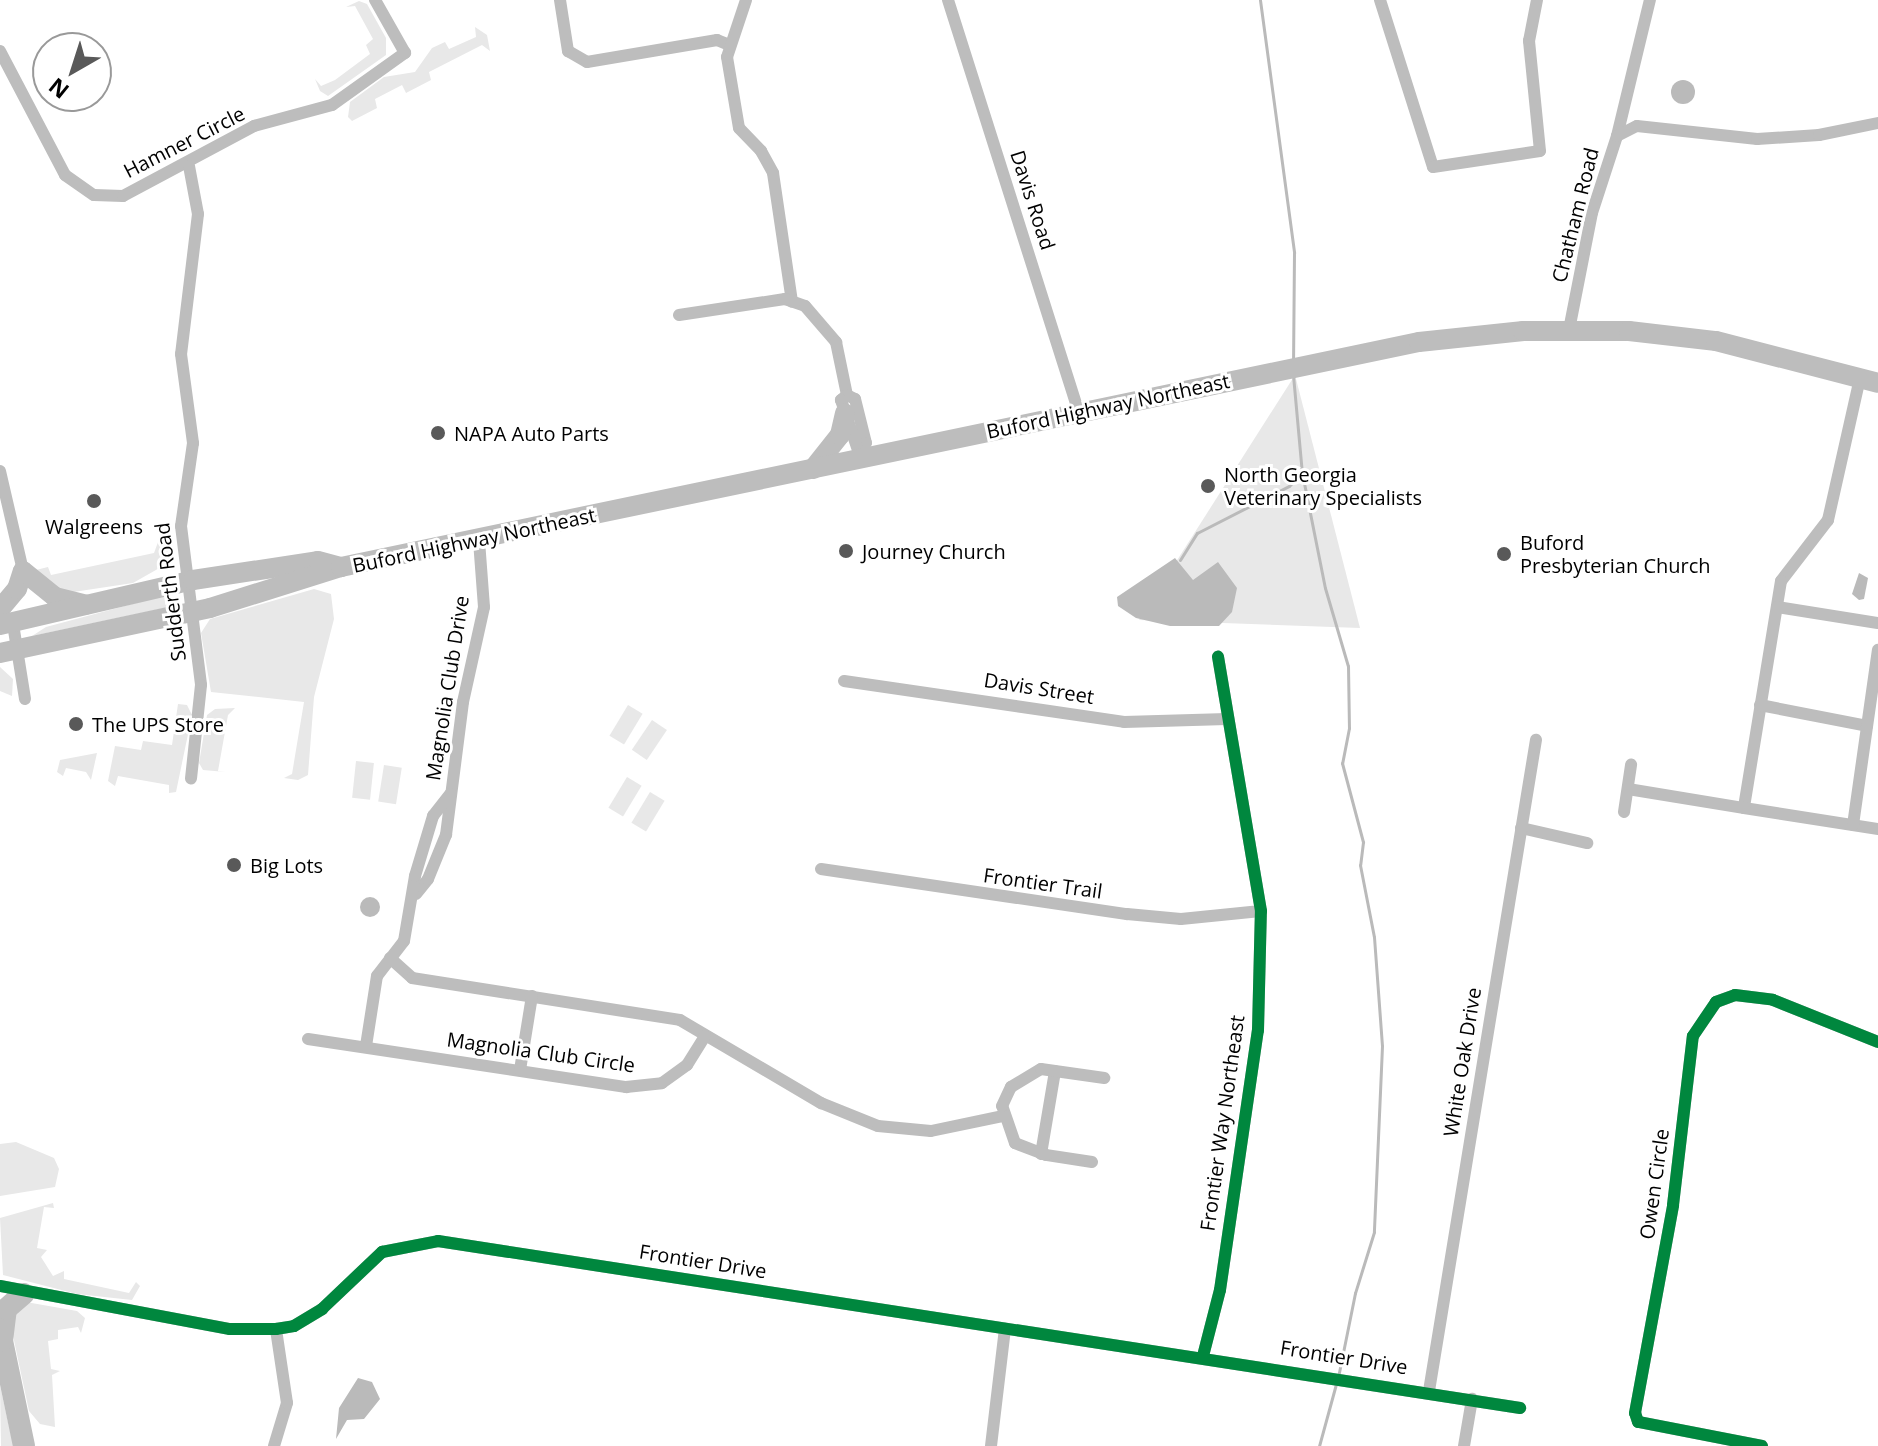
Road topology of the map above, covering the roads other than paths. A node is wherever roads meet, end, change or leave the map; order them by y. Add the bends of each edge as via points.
1 (375, 0) edge
2 (560, 0) edge
3 (746, 0) edge
4 (948, 0) edge
5 (1380, 0) edge
6 (1537, 0) edge
7 (1650, 0) edge
8 (727, 44) junction
9 (0, 51) edge
10 (1878, 123) edge
11 (1617, 136) junction
12 (189, 166) junction
13 (792, 302) junction
14 (679, 315) dead end
15 (1569, 330) junction
16 (1869, 381) edge
17 (846, 405) junction
18 (1079, 413) junction
19 (860, 454) junction
20 (813, 469) junction
21 (0, 471) edge
22 (479, 540) junction
23 (341, 567) junction
24 (23, 571) junction
25 (185, 582) junction
26 (90, 606) junction
27 (1777, 607) junction
28 (196, 611) junction
29 (4, 619) edge
30 (1878, 623) edge
31 (1878, 650) edge
32 (8, 651) edge
33 (1218, 657) dead end
34 (844, 681) dead end
35 (25, 699) dead end
36 (1760, 705) junction
37 (1227, 719) junction
38 (1867, 726) junction
39 (1536, 740) dead end
40 (1631, 765) dead end
41 (191, 778) dead end
42 (1628, 789) junction
43 (450, 794) junction
44 (1744, 808) junction
45 (1624, 812) dead end
46 (1853, 825) junction
47 (1521, 828) junction
48 (1878, 829) edge
49 (1587, 843) dead end
50 (424, 844) junction
51 (440, 850) junction
52 (821, 869) dead end
53 (416, 894) junction
54 (1261, 911) junction
55 (390, 958) junction
56 (532, 996) junction
57 (705, 1036) junction
58 (308, 1039) dead end
59 (1878, 1042) edge
60 (366, 1046) junction
61 (520, 1070) junction
62 (1055, 1071) junction
63 (1104, 1078) dead end
64 (1003, 1116) junction
65 (1041, 1154) junction
66 (1092, 1162) dead end
67 (0, 1286) edge
68 (23, 1294) junction
69 (276, 1329) junction
70 (1005, 1329) junction
71 (1, 1336) edge
72 (1203, 1356) junction
73 (1429, 1391) junction
74 (1472, 1399) junction
75 (1520, 1408) dead end
76 (24, 1446) edge
77 (274, 1446) edge
78 (991, 1446) edge
79 (1464, 1446) edge
80 (1762, 1446) edge

1 - 12 street, Hamner Circle via 405,53 332,105 254,126
2 - 8 street via 568,51 587,62 708,41
3 - 8 street
4 - 18 street, Davis Road
5 - 6 street via 1433,167 1540,151 1529,41
7 - 11 street
8 - 13 street via 739,128 773,173
9 - 12 street, Hamner Circle via 46,129 58,164 75,184 94,195 123,196
10 - 11 street, Chatham Road via 1819,135 1757,139 1637,126
11 - 15 street, Chatham Road via 1592,213
12 - 25 street, Sudderth Road via 198,214 181,354 193,443 181,515
13 - 14 street
13 - 17 street via 821,320 836,342
15 - 16 main road, Buford Highway Northeast via 1716,341
15 - 18 main road, Buford Highway Northeast via 1419,342
16 - 27 street via 1828,520 1789,566
17 - 19 street via 853,445
17 - 19 street via 855,399 866,443
17 - 20 main road via 832,449
18 - 19 main road, Buford Highway Northeast
19 - 20 main road, Buford Highway Northeast
20 - 22 main road, Buford Highway Northeast
21 - 24 street
22 - 23 main road, Buford Highway Northeast
22 - 43 street, Magnolia Club Drive via 484,607
23 - 25 main road via 318,561
23 - 28 main road
24 - 26 main road via 55,597
24 - 29 main road
25 - 26 main road
25 - 28 street, Sudderth Road
26 - 29 main road
27 - 30 street
27 - 36 street
28 - 32 main road
28 - 41 street, Sudderth Road via 201,685
29 - 32 street
31 - 38 street
32 - 35 street
33 - 37 street, Frontier Way Northeast
34 - 37 street, Davis Street via 1124,722
36 - 38 street
36 - 44 street
37 - 54 street, Frontier Way Northeast
38 - 46 street
39 - 47 street, White Oak Drive
40 - 42 street
42 - 44 street
42 - 45 street
43 - 50 street, Magnolia Club Drive via 433,816
43 - 51 street, Magnolia Club Drive
44 - 46 street
46 - 48 street
47 - 49 street
47 - 73 street, White Oak Drive
50 - 51 street
50 - 53 street, Magnolia Club Drive
51 - 53 street, Magnolia Club Drive
52 - 54 street, Frontier Trail via 1127,914 1181,919
53 - 55 street, Magnolia Club Drive via 404,941
54 - 72 street, Frontier Way Northeast via 1258,1030 1220,1290
55 - 56 street via 412,978
55 - 60 street, Magnolia Club Drive via 377,976
56 - 57 street via 680,1020
56 - 61 street
57 - 61 street, Magnolia Club Circle via 687,1065 662,1083 626,1087
57 - 64 street via 848,1117 878,1126 931,1131
58 - 60 street, Magnolia Club Circle
59 - 80 street, Owen Circle via 1773,1000 1735,995 1716,1002 1693,1036 1673,1205 1635,1413 1638,1422
60 - 61 street, Magnolia Club Circle
62 - 63 street
62 - 64 street via 1024,1075 1011,1087
62 - 65 street
64 - 65 street via 1015,1143
65 - 66 street
67 - 68 street, Frontier Drive
68 - 69 street, Frontier Drive via 230,1329
68 - 71 highway via 6,1309
69 - 70 street, Frontier Drive via 294,1326 322,1309 382,1252 438,1241
69 - 77 street via 287,1403
70 - 72 street, Frontier Drive
70 - 78 street
71 - 76 highway
72 - 73 street, Frontier Drive
73 - 74 street, Frontier Drive
74 - 75 street
74 - 79 street

